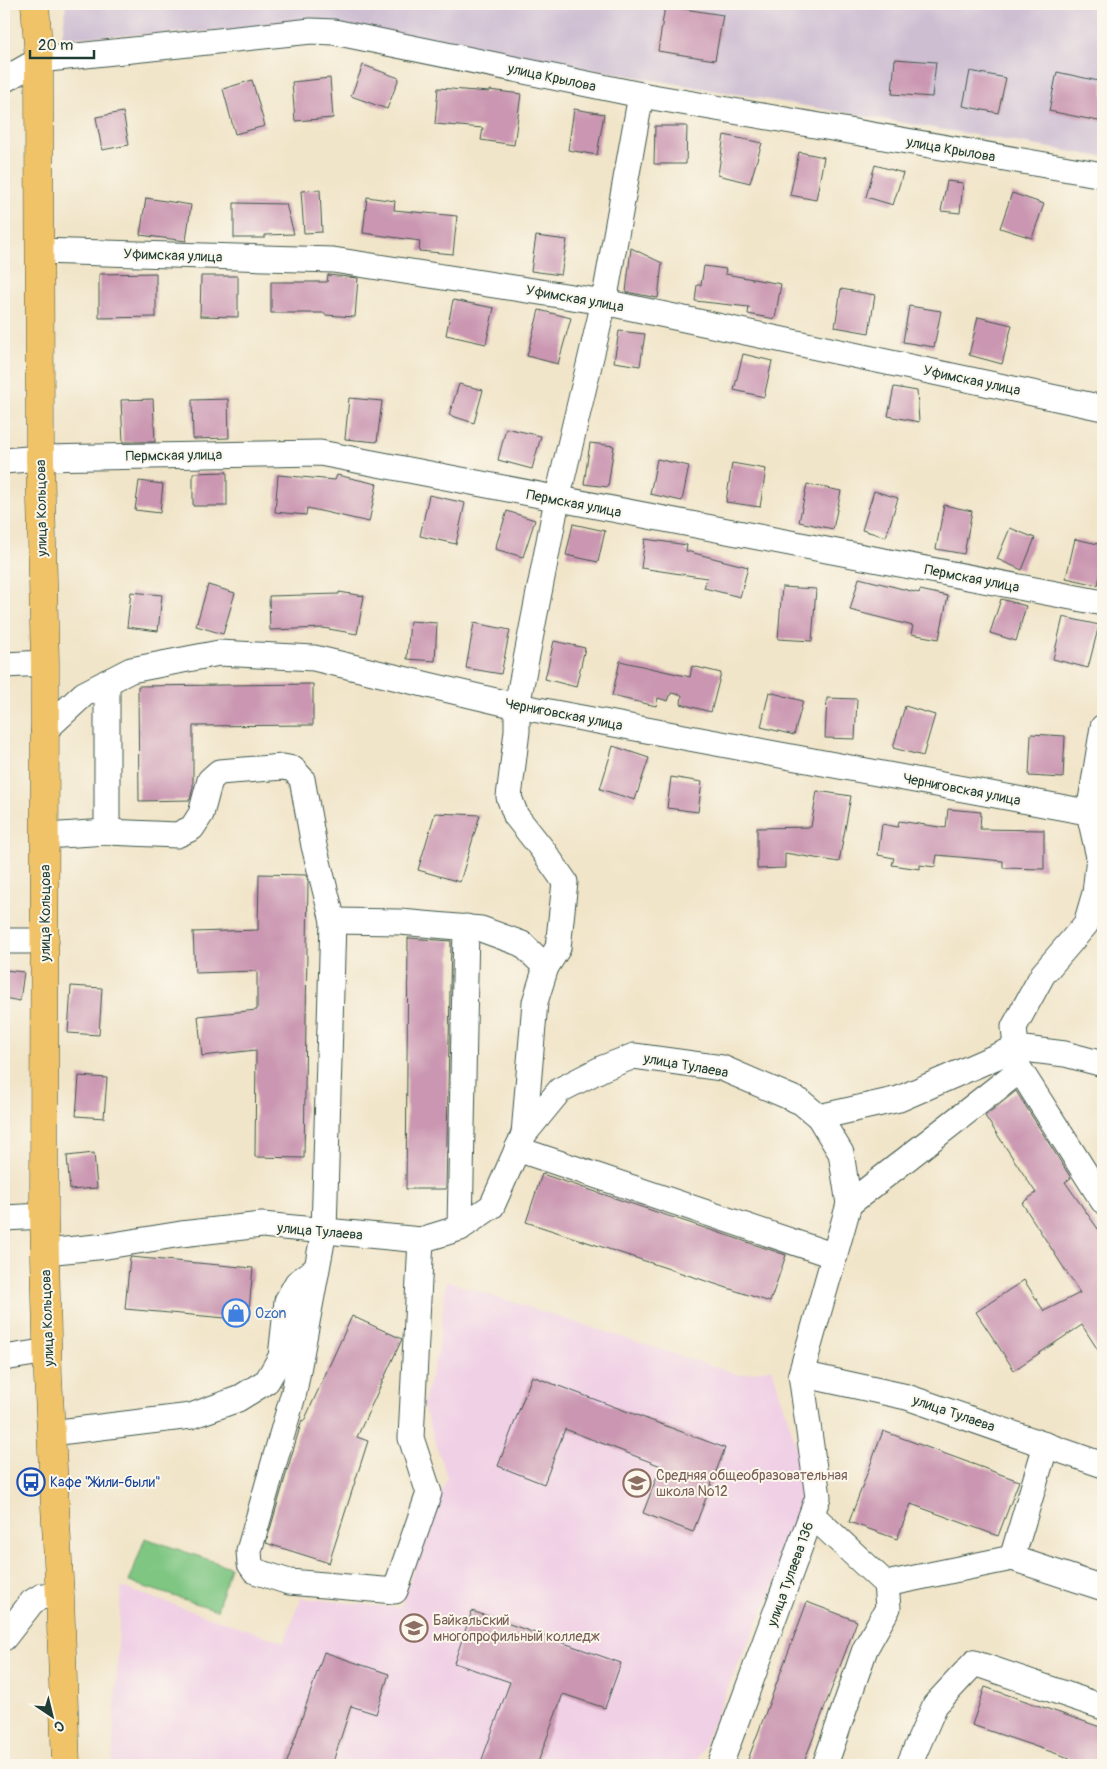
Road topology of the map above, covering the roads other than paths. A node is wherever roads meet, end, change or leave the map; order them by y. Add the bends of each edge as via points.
1 (35, 4) edge
2 (39, 60) junction
3 (4, 80) edge
4 (641, 95) junction
5 (1103, 175) edge
6 (39, 251) junction
7 (604, 302) junction
8 (1103, 408) edge
9 (40, 458) junction
10 (4, 460) edge
11 (557, 500) junction
12 (1103, 603) edge
13 (45, 663) junction
14 (4, 665) edge
15 (107, 682) junction
16 (517, 706) junction
17 (1103, 727) edge
18 (44, 731) junction
19 (1096, 814) edge
20 (107, 832) junction
21 (45, 836) junction
22 (332, 921) junction
23 (466, 927) junction
24 (4, 941) edge
25 (46, 941) junction
26 (546, 967) junction
27 (1018, 1059) junction
28 (1103, 1064) edge
29 (819, 1117) junction
30 (521, 1142) junction
31 (1103, 1201) edge
32 (849, 1204) junction
33 (44, 1216) junction
34 (4, 1218) edge
35 (460, 1228) junction
36 (324, 1231) junction
37 (421, 1240) junction
38 (45, 1252) junction
39 (835, 1256) junction
40 (316, 1269) junction
41 (48, 1351) junction
42 (4, 1358) edge
43 (801, 1374) junction
44 (52, 1433) junction
45 (1046, 1445) junction
46 (1103, 1465) edge
47 (812, 1515) junction
48 (1012, 1558) junction
49 (886, 1584) junction
50 (1103, 1588) edge
51 (60, 1597) junction
52 (4, 1638) edge
53 (1103, 1707) edge
54 (66, 1765) edge
55 (720, 1765) edge
56 (825, 1765) edge
57 (909, 1765) edge

1 - 2 main road, улица Кольцова
2 - 3 street, улица Крылова
2 - 4 street, улица Крылова via 334,32
2 - 6 main road, улица Кольцова
4 - 5 street, улица Крылова
4 - 7 street
6 - 7 street, Уфимская улица via 334,260
6 - 9 main road, улица Кольцова
7 - 8 street, Уфимская улица
7 - 11 street
9 - 10 street, Пермская улица
9 - 11 street, Пермская улица via 320,453
9 - 13 main road, улица Кольцова
11 - 12 street, Пермская улица
11 - 16 street
13 - 14 street
13 - 18 main road, улица Кольцова
15 - 16 street, Черниговская улица via 130,670 219,653 314,658
15 - 18 street, Черниговская улица via 84,694
15 - 20 street
16 - 19 street, Черниговская улица
16 - 26 street via 509,797 516,816 565,882 558,948
17 - 19 street
18 - 21 main road, улица Кольцова
19 - 27 street via 1099,857 1095,893 1086,924 1043,974 1014,1027
20 - 21 street
20 - 22 street via 178,835 192,828 201,814 210,780 220,772 283,766 294,769 302,780
21 - 25 main road, улица Кольцова
22 - 23 street
22 - 36 street
23 - 26 street via 481,928 522,944
23 - 35 street
24 - 25 street
25 - 33 main road, улица Кольцова
26 - 30 street via 535,1002
27 - 28 street via 1064,1054
27 - 29 street via 899,1099
27 - 31 street
27 - 32 street
29 - 30 street, улица Тулаева via 801,1102 722,1068 634,1056 560,1090
29 - 32 street, улица Тулаева via 841,1153
30 - 35 street, улица Тулаева via 492,1206
30 - 39 street
32 - 39 street, улица Тулаева 136
33 - 34 street
33 - 38 main road, улица Кольцова
35 - 37 street, улица Тулаева
36 - 37 street, улица Тулаева
36 - 38 street, улица Тулаева via 262,1225
36 - 40 street
37 - 40 street via 411,1438 429,1493 395,1591 289,1582 255,1572 250,1564 249,1551 294,1392
38 - 41 main road, улица Кольцова
39 - 43 street, улица Тулаева 136
40 - 44 street via 297,1282 287,1301 281,1357 267,1381 238,1399 191,1416
41 - 42 street
41 - 44 main road, улица Кольцова
43 - 45 street, улица Тулаева via 907,1397
43 - 47 street, улица Тулаева 136 via 818,1497
44 - 51 main road, улица Кольцова
45 - 46 street, улица Тулаева
45 - 48 street
47 - 49 street
47 - 55 street, улица Тулаева 136
48 - 49 street
48 - 50 street
49 - 56 street via 888,1608 866,1649
51 - 52 street via 42,1596 32,1602
51 - 54 main road, улица Кольцова
53 - 57 street via 974,1663 934,1705

